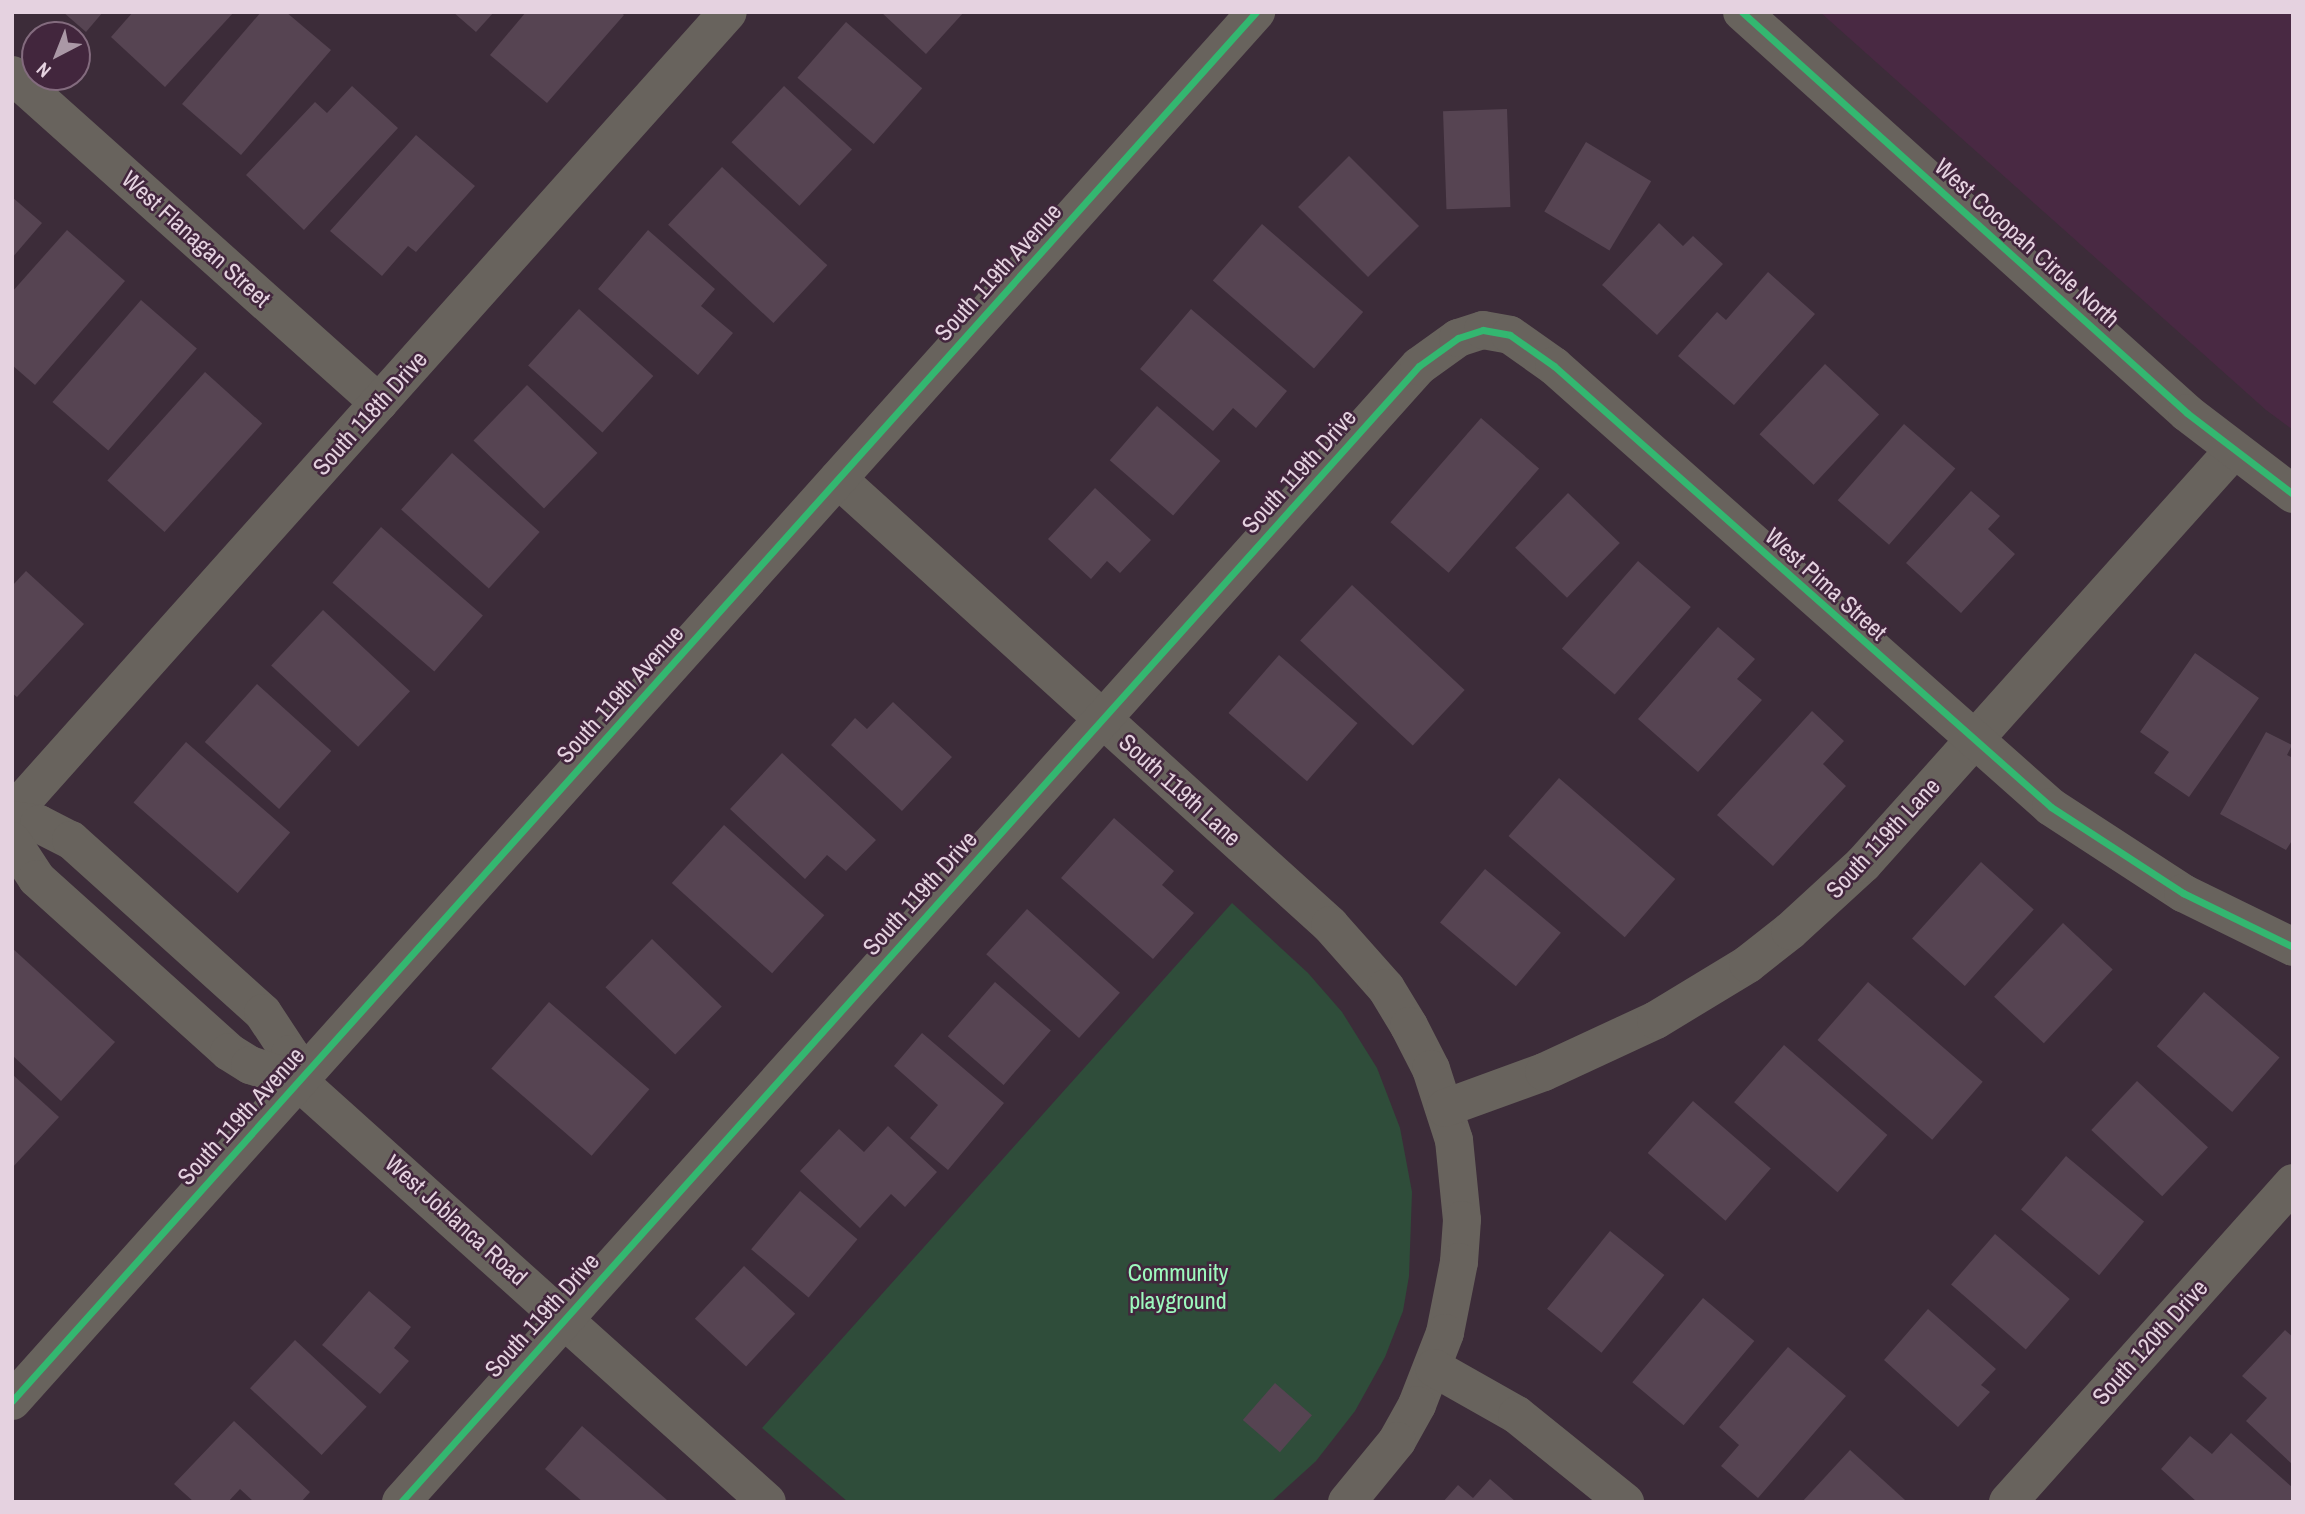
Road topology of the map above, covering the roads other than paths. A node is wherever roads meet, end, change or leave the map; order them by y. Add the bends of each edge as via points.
1 (728, 12) edge
2 (1256, 12) edge
3 (1742, 12) edge
4 (12, 75) edge
5 (1483, 330) joint
6 (379, 403) junction
7 (2232, 452) junction
8 (838, 479) junction
9 (2293, 494) edge
10 (1102, 719) junction
11 (1972, 741) junction
12 (12, 813) edge
13 (12, 820) edge
14 (12, 841) edge
15 (2293, 947) edge
16 (299, 1081) junction
17 (1445, 1108) junction
18 (2293, 1183) edge
19 (565, 1318) junction
20 (1434, 1368) junction
21 (12, 1401) edge
22 (401, 1502) edge
23 (767, 1502) edge
24 (1347, 1502) edge
25 (1625, 1502) edge
26 (2008, 1502) edge

1 - 6 street, South 118th Drive
2 - 8 street, South 119th Avenue
3 - 7 street, West Cocopah Circle North
4 - 6 street, West Flanagan Street
5 - 10 street, South 119th Drive via 1458,338 1419,366
5 - 11 street, West Pima Street via 1510,335 1554,366
6 - 12 street, South 118th Drive
7 - 9 street, West Cocopah Circle North
7 - 11 street, South 119th Lane
8 - 10 street, South 119th Lane
8 - 16 street, South 119th Avenue
10 - 17 street, South 119th Lane via 1358,954 1409,1026
10 - 19 street, South 119th Drive
11 - 15 street, West Pima Street via 2051,807 2133,863
11 - 17 street, South 119th Lane via 1854,873 1748,964 1600,1048
13 - 16 street, West Joblanca Road via 39,824 71,840 263,1013 290,1054
14 - 16 street, West Joblanca Road via 37,878 229,1052 250,1065
16 - 19 street, West Joblanca Road
16 - 21 street, South 119th Avenue
17 - 20 street, South 119th Lane via 1454,1140 1462,1220 1454,1297
18 - 26 street, South 120th Drive
19 - 22 street, South 119th Drive
19 - 23 street, West Joblanca Road
20 - 24 street, South 119th Lane via 1396,1441
20 - 25 street via 1517,1415

